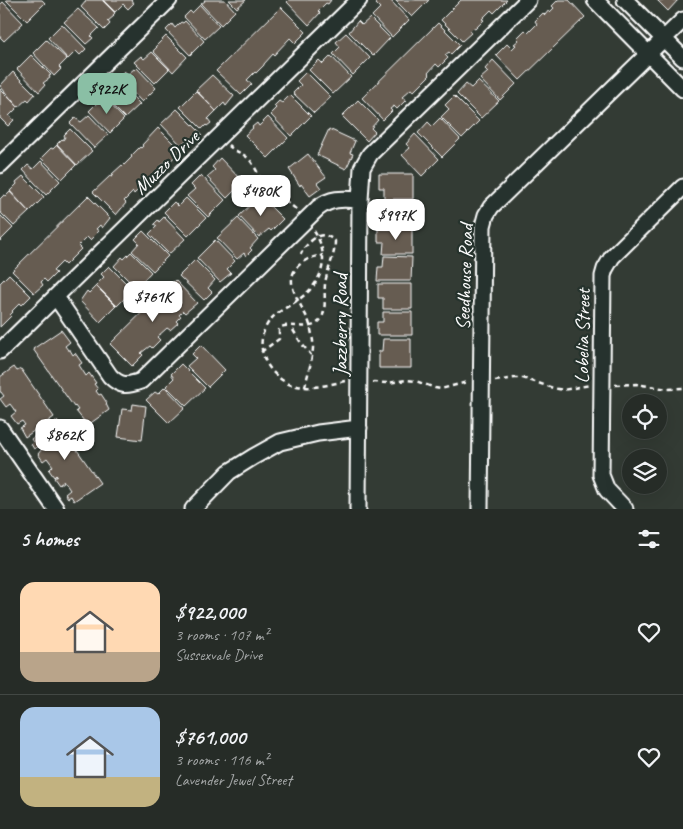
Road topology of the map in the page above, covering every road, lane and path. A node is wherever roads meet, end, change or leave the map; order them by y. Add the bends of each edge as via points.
1 (169, 0) edge
2 (359, 0) edge
3 (528, 0) edge
4 (595, 0) edge
5 (625, 0) edge
6 (683, 20) edge
7 (664, 39) junction
8 (648, 54) junction
9 (683, 58) edge
10 (683, 89) edge
11 (220, 136) junction
12 (1, 163) edge
13 (683, 187) edge
14 (360, 200) junction
15 (304, 217) junction
16 (317, 236) junction
17 (301, 254) dead end
18 (323, 255) junction
19 (56, 297) junction
20 (298, 300) junction
21 (310, 326) junction
22 (293, 330) dead end
23 (0, 351) edge
24 (261, 352) junction
25 (312, 356) junction
26 (348, 380) dead end
27 (367, 382) dead end
28 (482, 382) junction
29 (602, 386) junction
30 (305, 387) junction
31 (683, 388) edge
32 (0, 428) edge
33 (360, 428) junction
34 (197, 508) edge
35 (56, 509) edge
36 (358, 509) edge
37 (480, 509) edge
38 (625, 509) edge

1 - 12 street
2 - 11 street, Muzzo Drive
3 - 14 street, Jazzberry Road via 370,154 362,168
4 - 8 street
5 - 7 street
6 - 7 street, Seedhouse Road
7 - 8 street, Seedhouse Road
7 - 9 street
8 - 10 street
8 - 28 street, Seedhouse Road via 486,215 483,226
11 - 15 path via 233,150 250,160 264,184
11 - 19 street, Muzzo Drive
13 - 29 street, Lobelia Street via 612,257 605,269
14 - 15 street via 331,200
14 - 33 street, Jazzberry Road
15 - 16 path
15 - 19 street via 141,381 132,384 124,385 110,376
16 - 17 path
16 - 18 path
16 - 21 path via 329,237 335,242 335,250 325,282 324,313 322,319
18 - 20 path via 316,283
18 - 20 path via 308,259 292,276
19 - 23 street, Muzzo Drive
20 - 21 path
20 - 24 path via 267,324
21 - 24 path via 280,327 278,339
21 - 25 path
22 - 25 path
24 - 30 path via 277,376 290,384
25 - 30 path
26 - 30 path
27 - 28 path via 406,380 442,389
28 - 29 path via 523,378 563,390 592,384
28 - 37 street, Seedhouse Road
29 - 31 path via 636,384
29 - 38 street, Lobelia Street via 601,475 607,490
32 - 35 street
33 - 34 street via 280,442 230,472
33 - 36 street, Jazzberry Road

